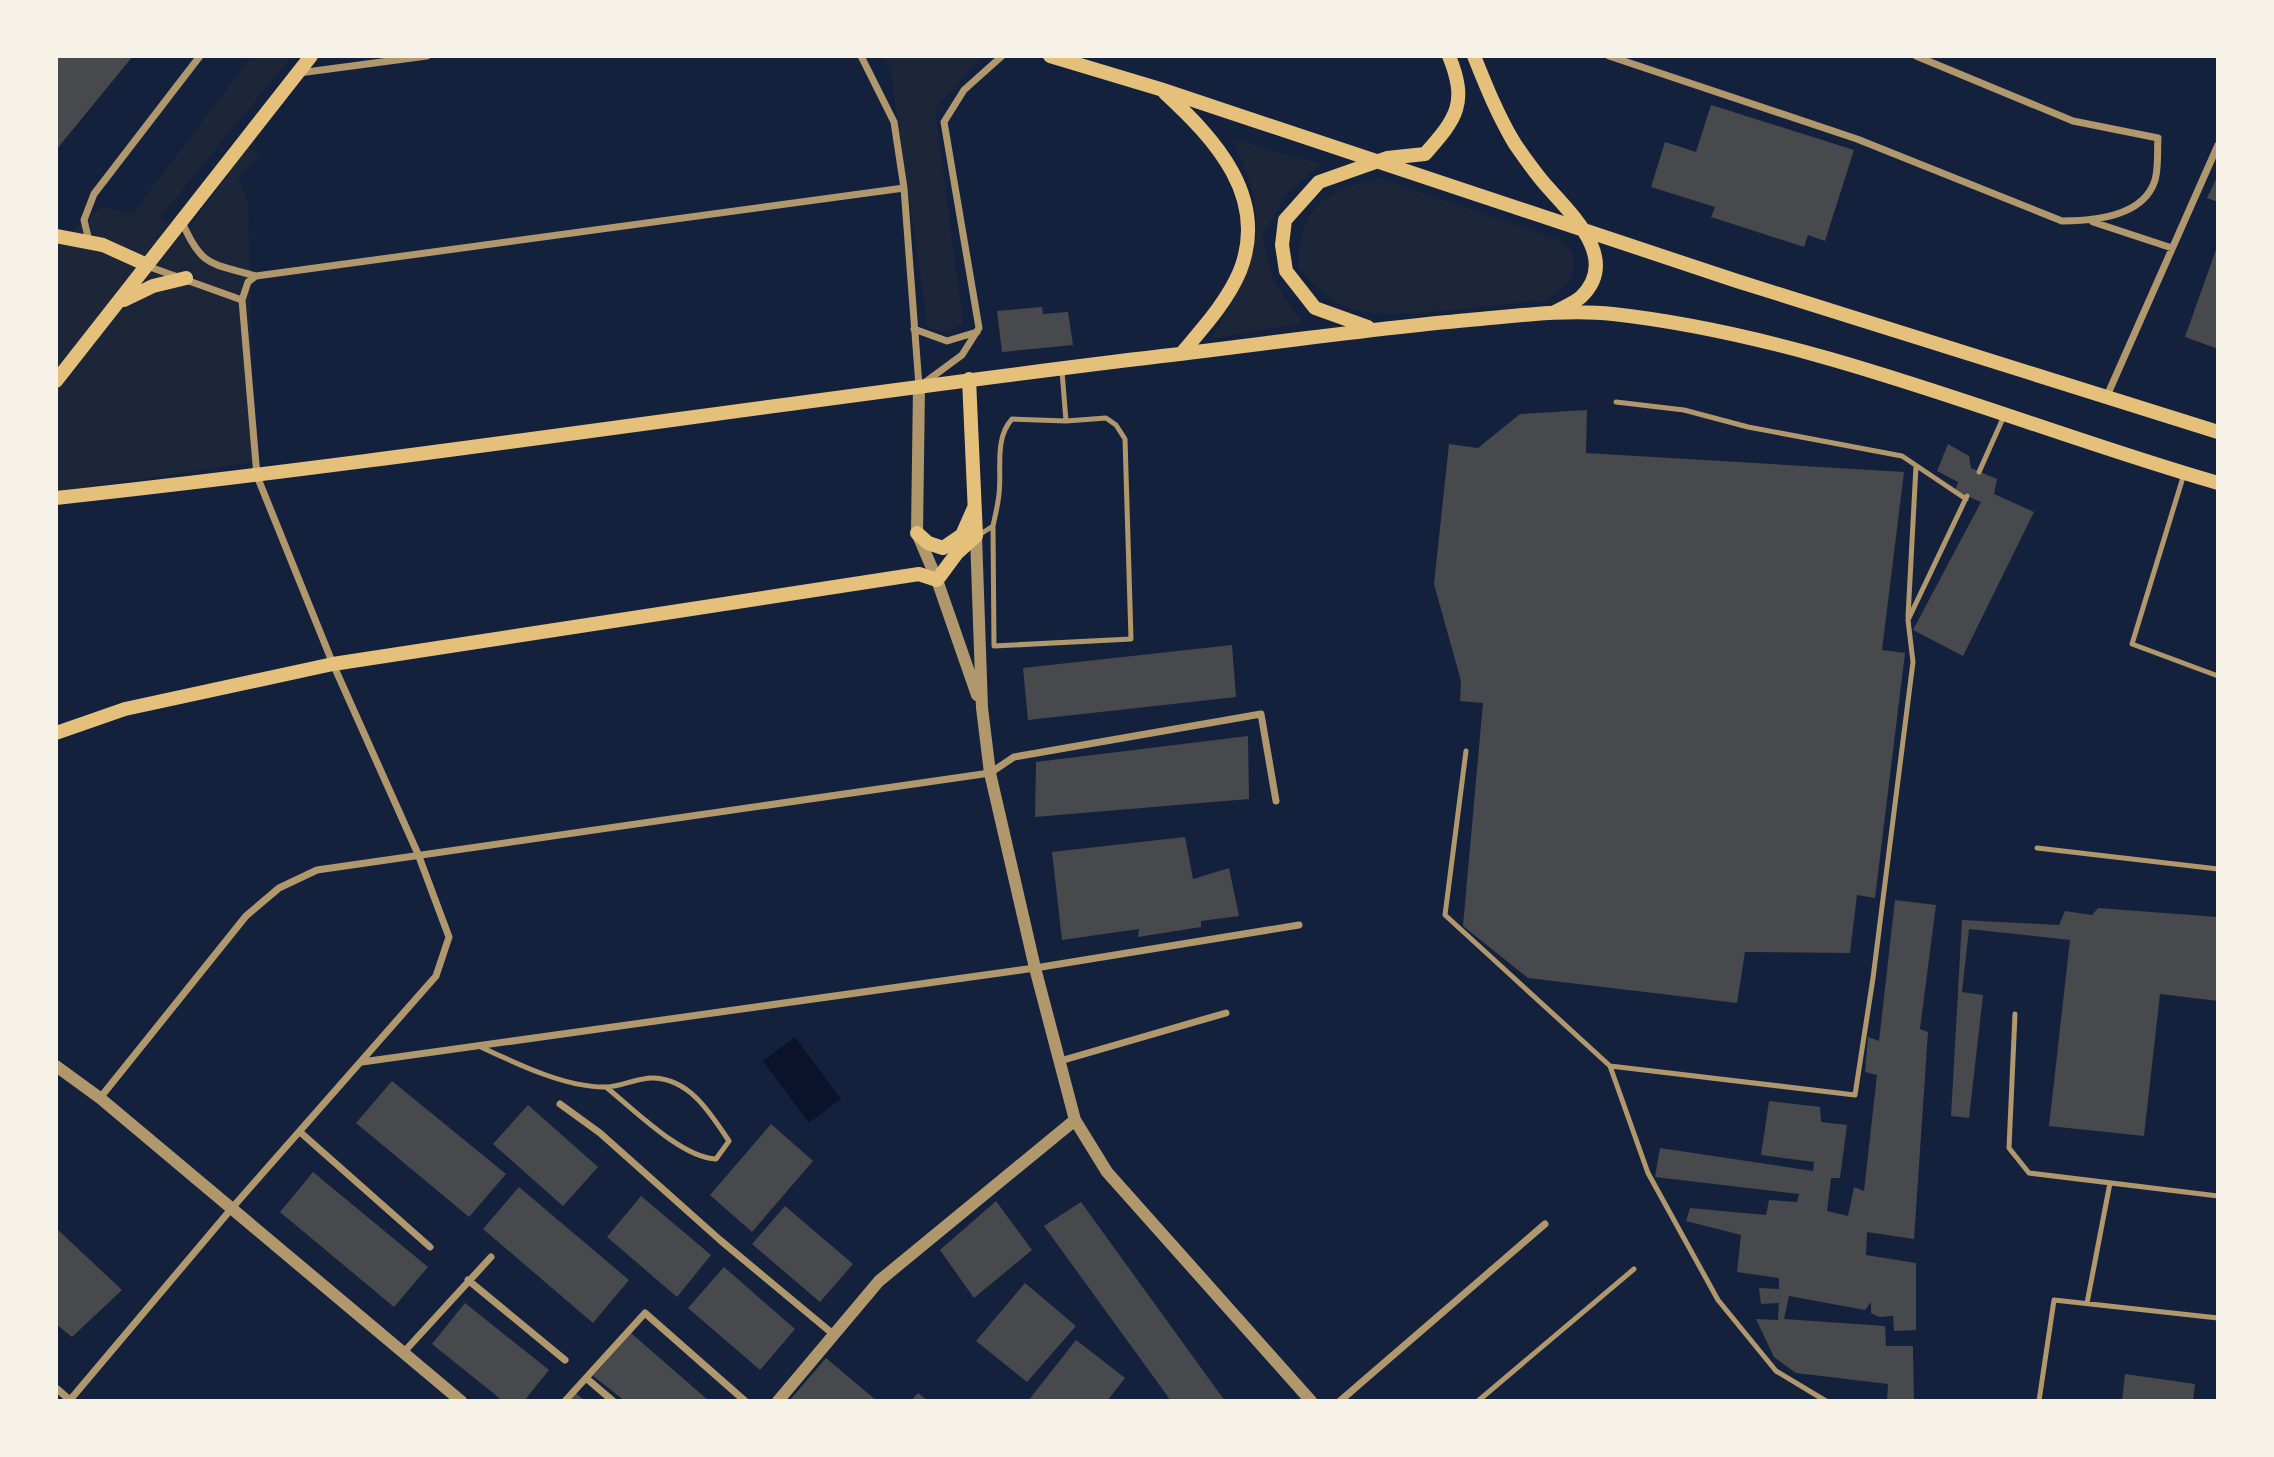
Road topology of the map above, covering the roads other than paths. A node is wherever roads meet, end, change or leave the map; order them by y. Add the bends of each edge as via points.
1 (200, 56) edge
2 (311, 56) edge
3 (427, 56) edge
4 (861, 56) edge
5 (1002, 56) edge
6 (1050, 56) edge
7 (1449, 56) edge
8 (1474, 56) edge
9 (1609, 56) edge
10 (1916, 56) edge
11 (297, 73) junction
12 (1160, 89) junction
13 (2218, 145) edge
14 (1378, 160) junction
15 (904, 188) junction
16 (2092, 221) junction
17 (181, 222) junction
18 (1584, 228) junction
19 (56, 236) edge
20 (89, 242) junction
21 (2172, 248) junction
22 (147, 265) junction
23 (256, 275) junction
24 (186, 278) junction
25 (242, 300) junction
26 (120, 303) junction
27 (1552, 313) junction
28 (1373, 328) junction
29 (915, 330) junction
30 (977, 331) junction
31 (1181, 354) junction
32 (1062, 368) junction
33 (970, 379) junction
34 (56, 381) edge
35 (919, 386) junction
36 (2106, 398) junction
37 (1616, 402) dead end
38 (2004, 416) junction
39 (1066, 421) junction
40 (2218, 432) edge
41 (1916, 466) junction
42 (1979, 472) dead end
43 (2184, 474) junction
44 (257, 476) junction
45 (2218, 483) edge
46 (56, 498) edge
47 (975, 504) junction
48 (993, 527) junction
49 (917, 533) junction
50 (976, 536) junction
51 (937, 580) junction
52 (1908, 620) junction
53 (333, 664) junction
54 (2218, 676) edge
55 (982, 708) junction
56 (56, 733) edge
57 (1466, 751) dead end
58 (990, 773) junction
59 (1276, 801) dead end
60 (2037, 848) dead end
61 (418, 854) junction
62 (2218, 869) edge
63 (1299, 925) dead end
64 (1035, 968) junction
65 (1226, 1013) dead end
66 (2015, 1014) dead end
67 (479, 1046) junction
68 (1060, 1061) junction
69 (362, 1062) junction
70 (56, 1066) edge
71 (1610, 1066) junction
72 (606, 1087) junction
73 (100, 1098) junction
74 (561, 1104) dead end
75 (1075, 1120) junction
76 (300, 1132) junction
77 (2110, 1183) junction
78 (2218, 1196) edge
79 (232, 1208) junction
80 (1545, 1224) dead end
81 (430, 1247) dead end
82 (491, 1257) dead end
83 (1634, 1269) dead end
84 (468, 1280) junction
85 (2087, 1303) junction
86 (2218, 1318) edge
87 (833, 1334) junction
88 (403, 1353) junction
89 (565, 1360) dead end
90 (586, 1378) junction
91 (56, 1388) edge
92 (71, 1401) edge
93 (461, 1401) edge
94 (565, 1401) edge
95 (613, 1401) edge
96 (745, 1401) edge
97 (778, 1401) edge
98 (1311, 1401) edge
99 (1340, 1401) edge
100 (1478, 1401) edge
101 (1826, 1401) edge
102 (2039, 1401) edge

1 - 20 street via 94,194 84,220
2 - 11 main road
3 - 11 street
4 - 15 street via 894,122
5 - 30 street via 964,90 944,122
6 - 12 main road
7 - 14 main road via 1460,104 1448,129 1425,154
8 - 18 main road via 1515,144
9 - 16 street via 1857,139 2062,221
10 - 16 street via 2073,121 2158,138 2154,183 2132,209
11 - 17 main road
12 - 14 main road
12 - 31 main road via 1207,132 1234,174 1250,222 1240,271 1211,319
13 - 21 street
14 - 18 main road
14 - 28 main road via 1319,182 1285,220 1282,245 1286,271 1315,308
15 - 23 street
15 - 29 street
16 - 21 street
17 - 22 main road
17 - 23 street via 203,260
18 - 27 main road via 1595,254 1592,281 1581,297
18 - 36 main road
19 - 20 main road
20 - 22 main road
21 - 36 street
22 - 24 street
22 - 26 main road
23 - 25 street via 248,282
24 - 25 street
24 - 26 main road via 153,286
25 - 44 street
26 - 34 main road
27 - 28 main road
27 - 38 main road via 1609,313 1718,332 1809,353
28 - 31 main road
29 - 30 street via 947,341
29 - 35 street
30 - 35 street via 962,355
31 - 32 main road
32 - 33 main road
32 - 39 lane
33 - 35 main road
33 - 47 main road
35 - 44 main road
35 - 49 street
36 - 40 main road
37 - 41 lane via 1684,410 1902,456
38 - 42 lane
38 - 43 main road
39 - 48 lane via 1012,419 1004,428
39 - 48 lane via 1107,418 1125,439 1131,639 994,646
41 - 52 lane
41 - 52 lane via 1966,498
43 - 45 main road
43 - 54 lane via 2132,644
44 - 46 main road
44 - 53 street
47 - 49 main road via 962,535 943,548
47 - 50 main road
48 - 50 lane
49 - 51 street
50 - 51 main road
50 - 55 street
51 - 53 main road via 919,574
51 - 55 street
52 - 71 lane via 1913,662 1855,1095
53 - 56 main road via 125,709
53 - 61 street
55 - 58 street
57 - 71 lane via 1446,915
58 - 59 street via 1014,757 1261,714
58 - 61 street
58 - 64 street
60 - 62 lane
61 - 69 street via 449,936 436,976
61 - 73 street via 317,870 279,888 246,916
63 - 64 street
64 - 67 street
64 - 68 street
65 - 68 street
66 - 77 lane via 2009,1149 2029,1173
67 - 69 street
67 - 72 lane via 541,1075
68 - 75 street
69 - 76 street
70 - 73 street
71 - 101 lane via 1648,1173 1718,1300 1776,1371
72 - 72 lane via 676,1143 704,1158 716,1158 729,1141 704,1104 681,1085 653,1078
73 - 79 street
74 - 87 street
75 - 87 street via 879,1281
75 - 98 street via 1107,1171
76 - 79 street
76 - 81 street
77 - 78 lane
77 - 85 lane
79 - 88 street
79 - 92 street
80 - 99 street
82 - 84 street
83 - 100 lane
84 - 88 street
84 - 89 street
85 - 86 lane
85 - 102 lane via 2054,1300
87 - 97 street
88 - 93 street
90 - 94 street
90 - 95 street
90 - 96 street via 646,1313
91 - 92 street

